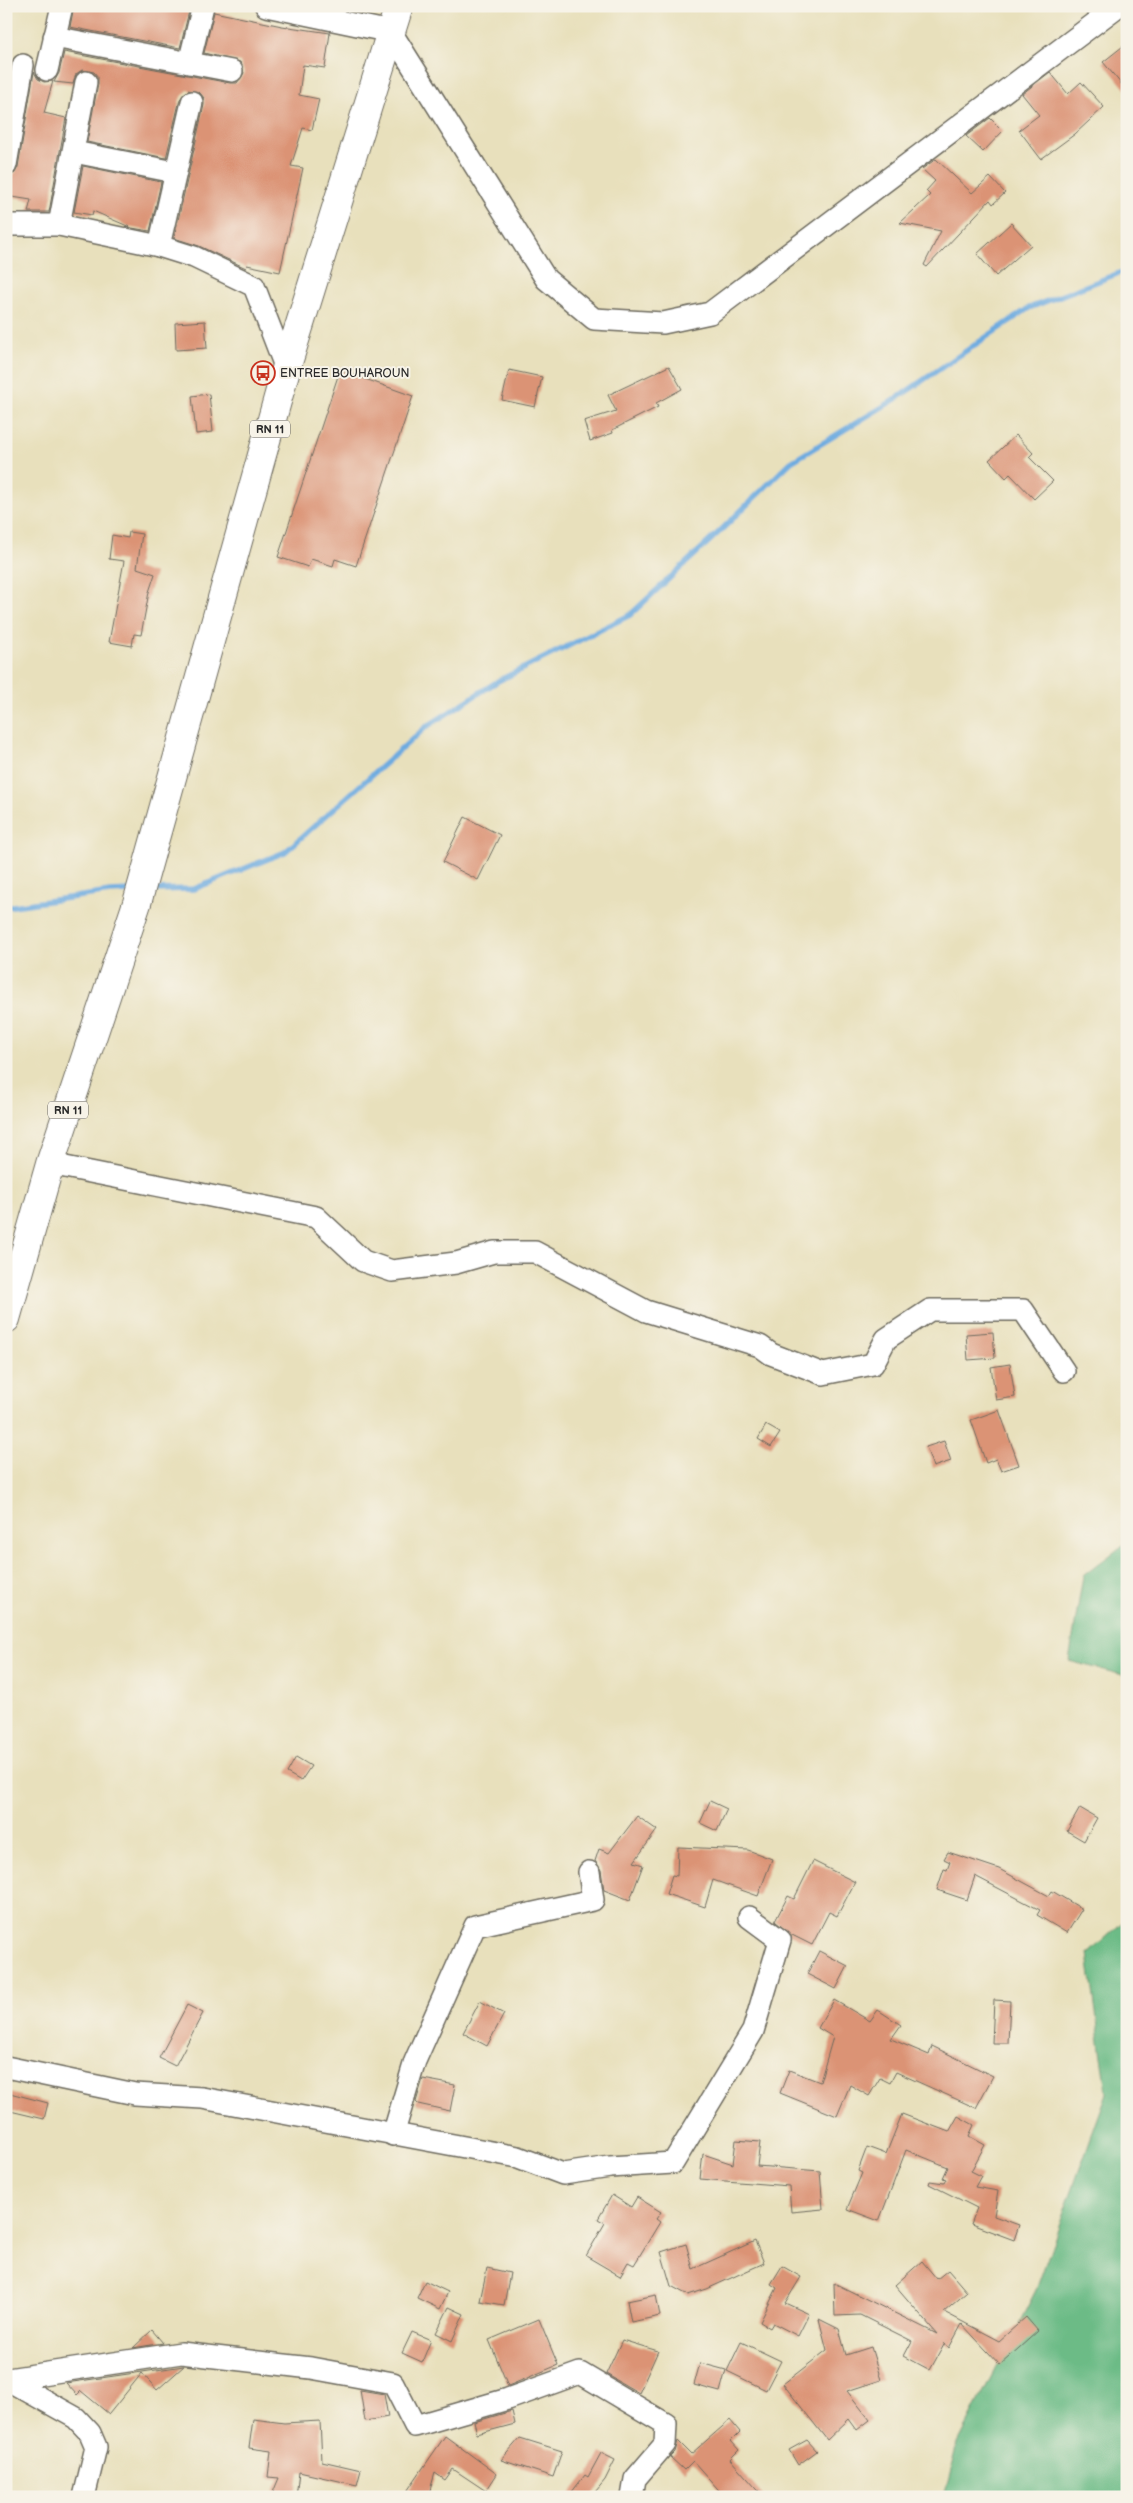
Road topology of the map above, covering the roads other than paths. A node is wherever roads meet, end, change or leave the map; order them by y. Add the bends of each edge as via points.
1 (62, 6) edge
2 (203, 6) edge
3 (266, 6) edge
4 (399, 6) edge
5 (1118, 6) edge
6 (391, 32) junction
7 (54, 37) junction
8 (190, 63) junction
9 (23, 65) dead end
10 (48, 70) dead end
11 (232, 71) dead end
12 (86, 82) dead end
13 (192, 102) dead end
14 (8, 142) edge
15 (74, 152) junction
16 (6, 165) edge
17 (175, 172) junction
18 (6, 224) edge
19 (60, 225) junction
20 (159, 246) junction
21 (286, 369) junction
22 (50, 1164) junction
23 (6, 1319) edge
24 (1064, 1371) dead end
25 (589, 1872) dead end
26 (750, 1917) dead end
27 (6, 2067) edge
28 (393, 2135) junction
29 (7, 2379) edge
30 (84, 2497) edge
31 (632, 2497) edge

1 - 7 street
2 - 8 street
3 - 6 street
4 - 6 main road, RN 11
5 - 6 street via 710,313 663,323 594,319 546,279
6 - 21 main road, RN 11
7 - 8 street
7 - 10 street
8 - 11 street
9 - 14 street
12 - 15 street
13 - 17 street
14 - 16 street
15 - 17 street
15 - 19 street
17 - 20 street
18 - 19 street
19 - 20 street
20 - 21 street via 194,257 254,286
21 - 22 main road, RN 11 via 137,903
22 - 23 main road, RN 11
22 - 24 street via 316,1217 363,1260 392,1271 456,1263 494,1252 535,1252 646,1311 760,1346 771,1354 822,1374 873,1364 886,1339 930,1310 1023,1310
25 - 28 street via 592,1900 475,1926 415,2061
26 - 28 street via 780,1940 753,2031 674,2163 563,2174 518,2157
27 - 28 street via 135,2094 202,2098
29 - 30 street via 76,2418 90,2433 96,2446
29 - 31 street via 181,2353 310,2368 393,2383 415,2426 508,2399 580,2373 666,2424 664,2444 635,2479

